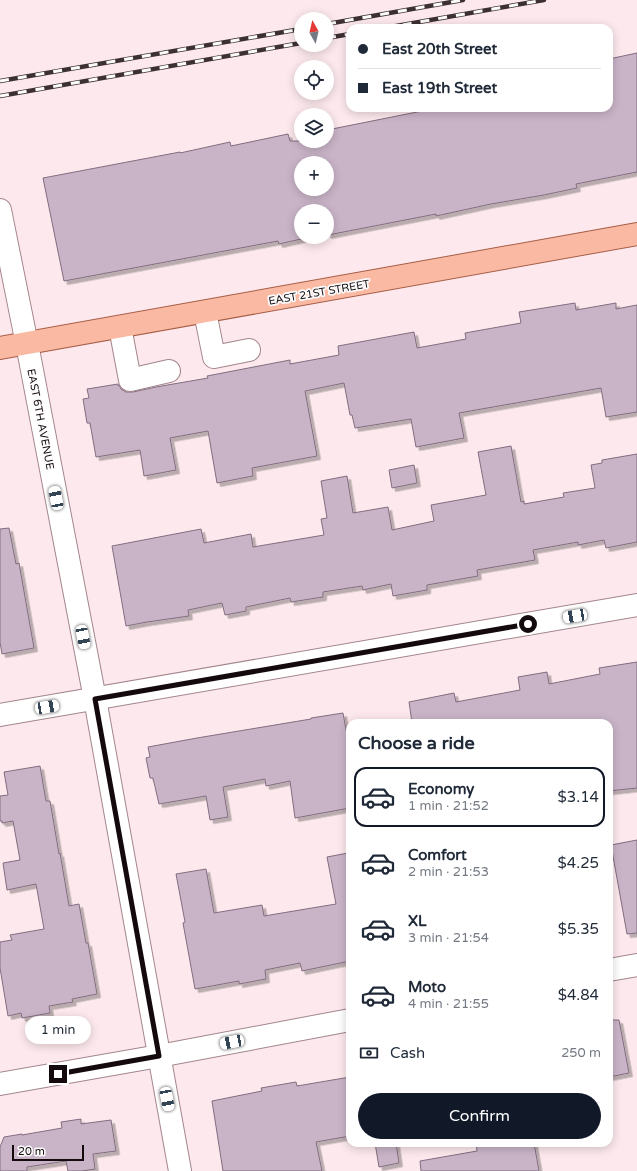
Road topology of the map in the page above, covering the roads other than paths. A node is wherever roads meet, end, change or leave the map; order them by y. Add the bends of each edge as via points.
1 (0, 210) edge
2 (637, 234) edge
3 (205, 312) junction
4 (120, 327) junction
5 (27, 344) junction
6 (0, 348) edge
7 (249, 350) dead end
8 (169, 371) dead end
9 (637, 605) edge
10 (95, 699) junction
11 (0, 715) edge
12 (637, 965) edge
13 (613, 969) edge
14 (346, 1021) edge
15 (159, 1056) junction
16 (0, 1084) edge
17 (180, 1171) edge

1 - 5 street, EAST 6TH AVENUE
2 - 3 main road, EAST 21ST STREET
3 - 4 main road, EAST 21ST STREET
3 - 7 street via 214,357
4 - 5 main road, EAST 21ST STREET
4 - 8 street via 130,380
5 - 6 main road, EAST 21ST STREET
5 - 10 street, EAST 6TH AVENUE
9 - 10 street
10 - 11 street
10 - 15 street, EAST 6TH AVENUE
12 - 13 street
14 - 15 street
15 - 16 street
15 - 17 street, EAST 6TH AVENUE

